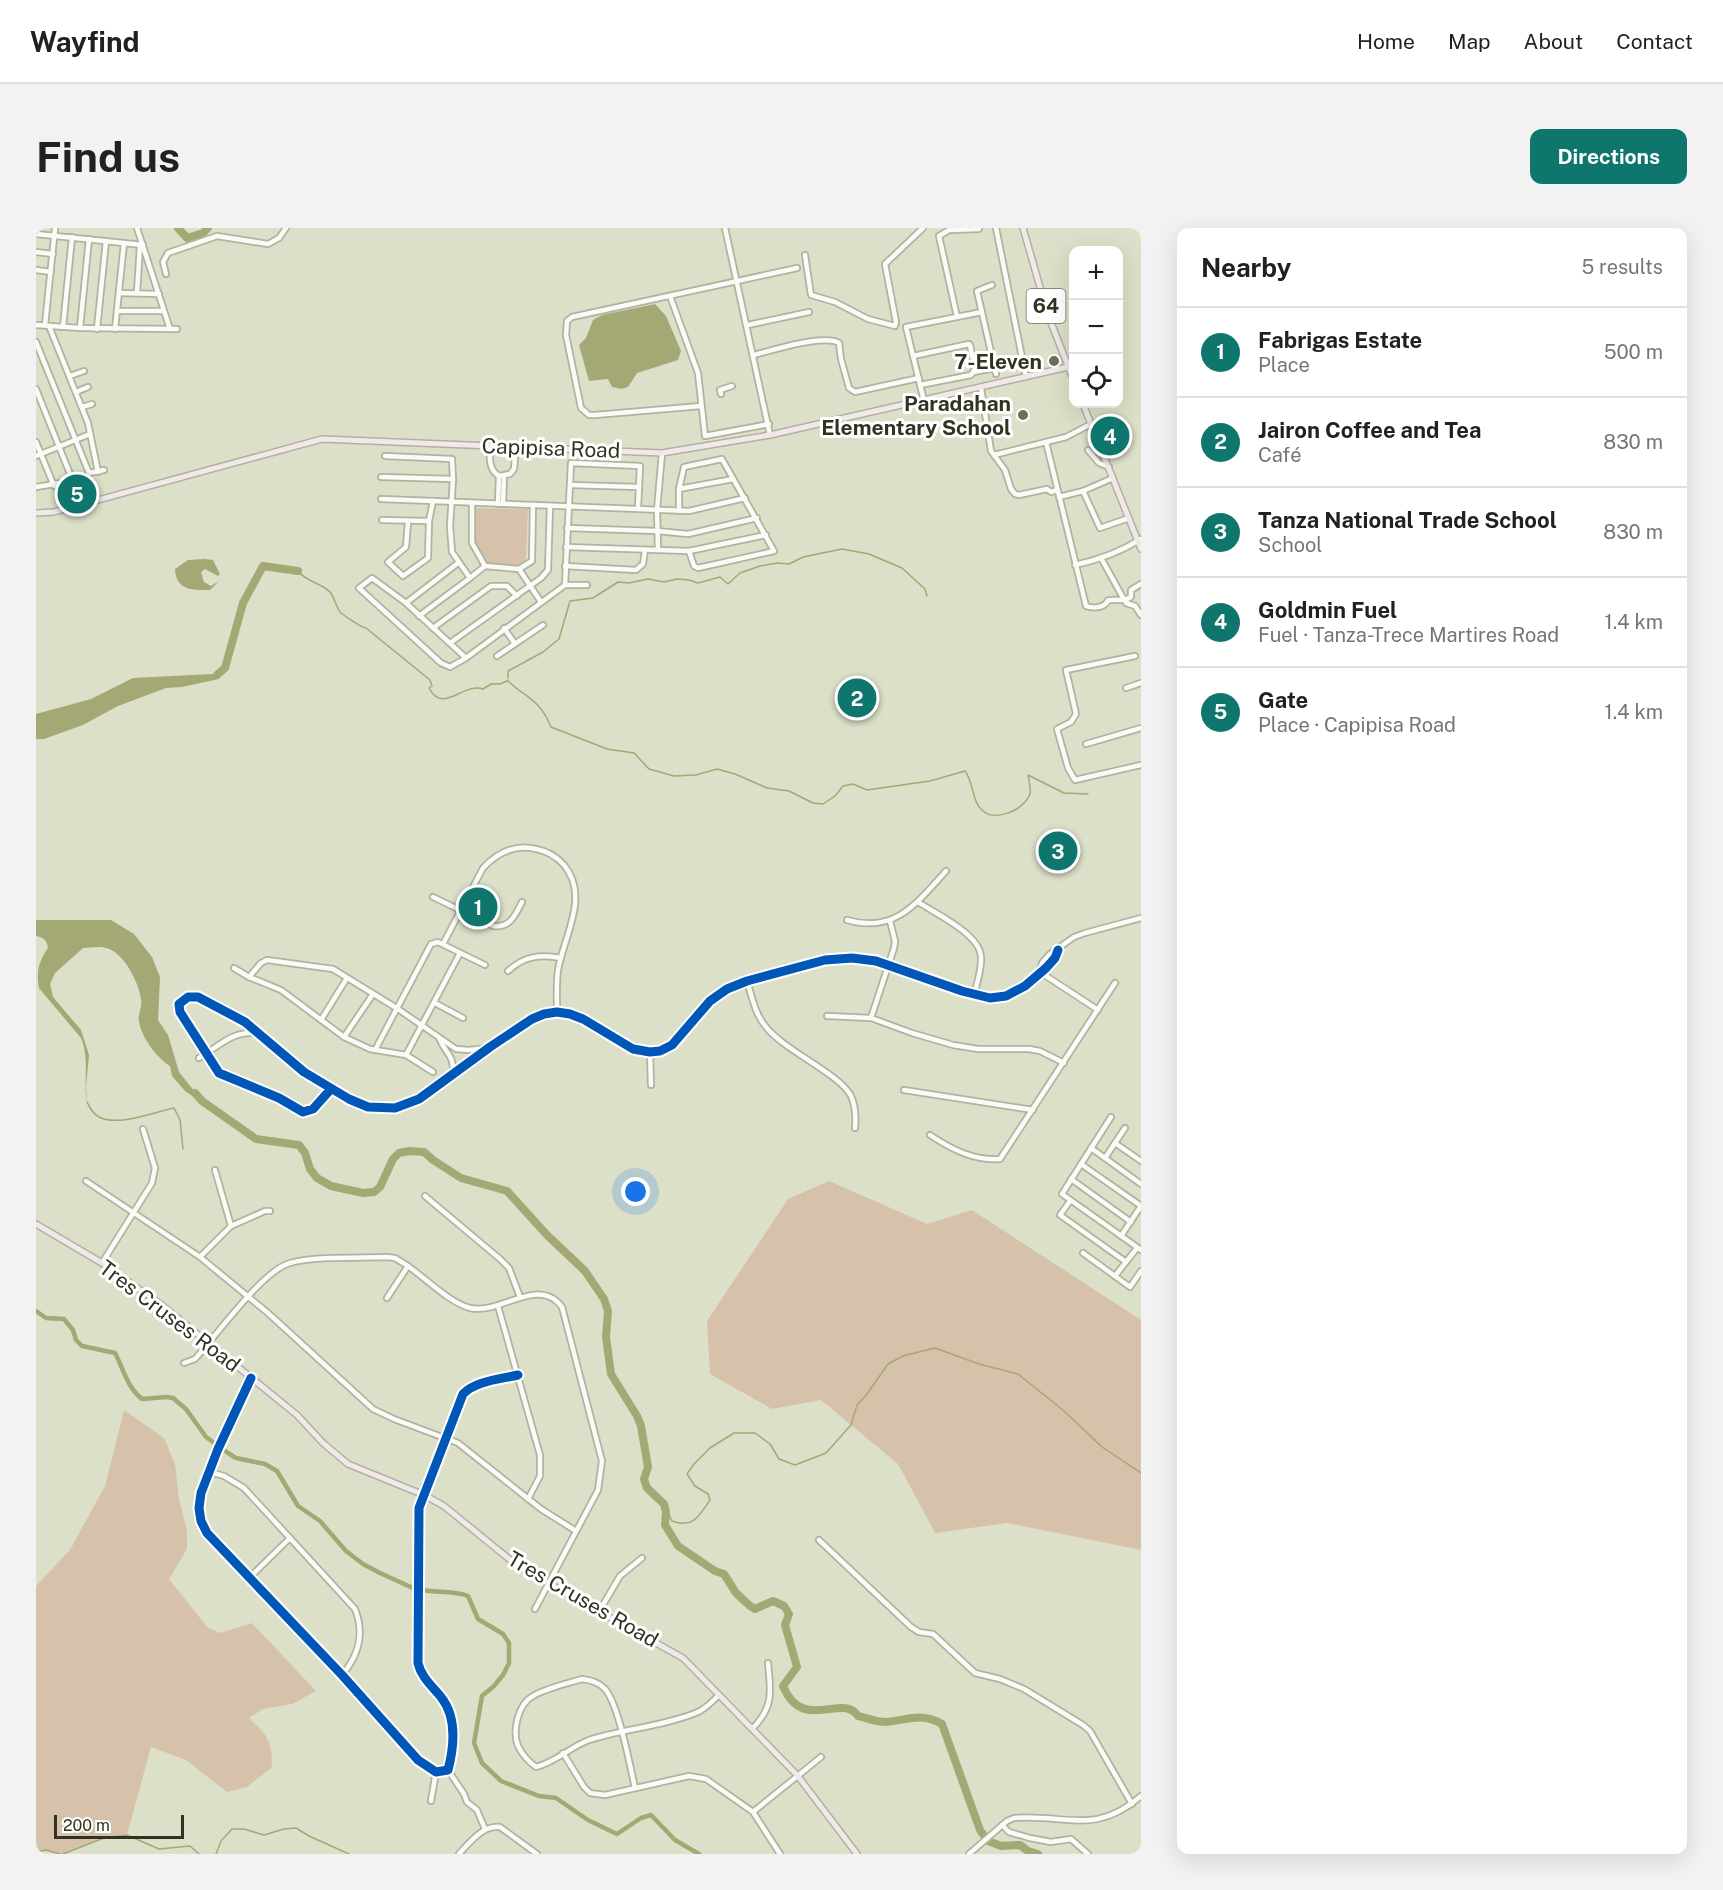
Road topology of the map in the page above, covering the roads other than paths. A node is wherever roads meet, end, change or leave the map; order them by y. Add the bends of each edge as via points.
1 (56, 228) edge
2 (137, 228) edge
3 (286, 228) edge
4 (725, 228) edge
5 (923, 228) edge
6 (996, 228) edge
7 (1023, 228) edge
8 (979, 229) edge
9 (36, 234) edge
10 (55, 236) junction
11 (72, 237) junction
12 (89, 239) junction
13 (106, 241) junction
14 (124, 243) junction
15 (141, 245) junction
16 (36, 252) edge
17 (53, 254) junction
18 (805, 255) dead end
19 (797, 267) dead end
20 (36, 270) edge
21 (51, 272) junction
22 (165, 274) dead end
23 (738, 280) junction
24 (992, 285) dead end
25 (119, 293) junction
26 (137, 293) junction
27 (159, 294) junction
28 (670, 296) junction
29 (117, 311) junction
30 (165, 311) junction
31 (809, 312) dead end
32 (982, 312) junction
33 (957, 317) junction
34 (36, 325) edge
35 (748, 325) junction
36 (47, 326) junction
37 (63, 327) junction
38 (80, 328) junction
39 (97, 328) junction
40 (115, 329) junction
41 (170, 329) junction
42 (177, 329) dead end
43 (36, 342) edge
44 (754, 355) junction
45 (913, 356) junction
46 (1068, 367) joint
47 (994, 368) junction
48 (84, 371) dead end
49 (974, 372) junction
50 (996, 374) dead end
51 (70, 376) junction
52 (1026, 377) junction
53 (919, 378) junction
54 (732, 386) dead end
55 (920, 386) junction
56 (88, 387) dead end
57 (981, 388) junction
58 (36, 389) edge
59 (76, 392) junction
60 (721, 394) dead end
61 (924, 401) junction
62 (92, 404) dead end
63 (701, 406) junction
64 (82, 408) junction
65 (1085, 408) edge
66 (769, 424) junction
67 (1091, 424) junction
68 (90, 434) junction
69 (770, 435) junction
70 (76, 440) junction
71 (36, 442) edge
72 (1046, 442) junction
73 (490, 446) junction
74 (59, 447) junction
75 (516, 447) junction
76 (1089, 450) dead end
77 (662, 453) junction
78 (994, 454) junction
79 (38, 455) edge
80 (385, 456) dead end
81 (1109, 467) junction
82 (502, 476) junction
83 (381, 477) dead end
84 (733, 478) junction
85 (1113, 478) junction
86 (453, 479) junction
87 (60, 483) dead end
88 (570, 485) junction
89 (54, 486) junction
90 (36, 487) edge
91 (639, 487) junction
92 (680, 489) junction
93 (1057, 490) junction
94 (1083, 491) junction
95 (1059, 497) junction
96 (745, 498) junction
97 (381, 499) dead end
98 (434, 501) junction
99 (452, 502) junction
100 (472, 503) junction
101 (500, 504) junction
102 (81, 505) junction
103 (534, 505) junction
104 (550, 506) junction
105 (568, 507) junction
106 (638, 508) junction
107 (657, 510) junction
108 (679, 511) junction
109 (36, 513) edge
110 (757, 518) junction
111 (1129, 518) junction
112 (382, 520) dead end
113 (429, 521) junction
114 (408, 522) junction
115 (567, 528) junction
116 (657, 531) junction
117 (766, 535) junction
118 (1139, 540) edge
119 (566, 547) junction
120 (1141, 549) edge
121 (645, 550) junction
122 (658, 550) junction
123 (689, 551) junction
124 (1101, 558) junction
125 (458, 563) junction
126 (485, 566) junction
127 (565, 566) junction
128 (1075, 566) junction
129 (519, 569) junction
130 (470, 578) junction
131 (1141, 584) edge
132 (529, 585) junction
133 (565, 585) junction
134 (587, 585) dead end
135 (517, 596) junction
136 (1125, 600) junction
137 (542, 602) junction
138 (406, 603) junction
139 (1141, 615) edge
140 (419, 616) junction
141 (543, 625) dead end
142 (433, 628) junction
143 (504, 628) junction
144 (450, 643) junction
145 (515, 644) junction
146 (497, 656) dead end
147 (1135, 656) dead end
148 (466, 658) junction
149 (1141, 683) edge
150 (1126, 688) dead end
151 (1141, 728) edge
152 (1086, 744) dead end
153 (1141, 765) edge
154 (946, 871) dead end
155 (433, 897) dead end
156 (522, 902) dead end
157 (918, 902) junction
158 (460, 910) junction
159 (1141, 918) edge
160 (846, 921) dead end
161 (890, 921) junction
162 (443, 944) junction
163 (460, 953) junction
164 (561, 958) junction
165 (485, 965) dead end
166 (889, 965) junction
167 (234, 968) dead end
168 (508, 971) dead end
169 (1040, 972) junction
170 (249, 977) junction
171 (347, 978) junction
172 (747, 981) junction
173 (1115, 983) dead end
174 (373, 994) junction
175 (974, 995) junction
176 (435, 1003) junction
177 (398, 1009) junction
178 (1098, 1011) junction
179 (557, 1012) junction
180 (827, 1016) dead end
181 (463, 1018) dead end
182 (871, 1018) junction
183 (321, 1020) junction
184 (423, 1026) junction
185 (259, 1033) junction
186 (345, 1037) junction
187 (439, 1038) junction
188 (490, 1047) junction
189 (456, 1049) junction
190 (375, 1050) junction
191 (650, 1052) junction
192 (206, 1054) junction
193 (406, 1055) junction
194 (450, 1055) junction
195 (199, 1058) dead end
196 (1064, 1063) junction
197 (433, 1072) dead end
198 (453, 1074) junction
199 (651, 1085) dead end
200 (331, 1089) junction
201 (904, 1090) dead end
202 (1033, 1110) junction
203 (1111, 1117) dead end
204 (855, 1128) dead end
205 (1125, 1128) dead end
206 (143, 1129) dead end
207 (930, 1135) dead end
208 (1115, 1143) junction
209 (1091, 1148) junction
210 (1105, 1158) junction
211 (1141, 1161) edge
212 (1081, 1164) junction
213 (214, 1170) dead end
214 (1141, 1174) edge
215 (1071, 1179) junction
216 (86, 1181) dead end
217 (1139, 1182) edge
218 (425, 1196) dead end
219 (1070, 1201) junction
220 (1141, 1206) edge
221 (270, 1211) dead end
222 (135, 1213) junction
223 (1131, 1221) junction
224 (36, 1224) edge
225 (231, 1226) junction
226 (1121, 1236) junction
227 (1139, 1249) edge
228 (1083, 1253) dead end
229 (200, 1257) junction
230 (1126, 1262) junction
231 (102, 1263) junction
232 (408, 1266) junction
233 (1141, 1271) edge
234 (1115, 1276) junction
235 (248, 1297) junction
236 (519, 1297) junction
237 (387, 1298) dead end
238 (498, 1306) junction
239 (209, 1344) junction
240 (184, 1363) dead end
241 (518, 1375) junction
242 (251, 1378) junction
243 (446, 1438) junction
244 (210, 1472) junction
245 (424, 1495) junction
246 (528, 1499) junction
247 (576, 1531) junction
248 (290, 1538) junction
249 (819, 1540) dead end
250 (642, 1558) dead end
251 (248, 1579) junction
252 (548, 1583) junction
253 (535, 1609) dead end
254 (600, 1610) junction
255 (768, 1662) dead end
256 (342, 1675) junction
257 (719, 1695) junction
258 (752, 1729) junction
259 (622, 1733) junction
260 (563, 1753) junction
261 (822, 1757) dead end
262 (448, 1770) junction
263 (436, 1772) junction
264 (797, 1775) junction
265 (635, 1788) junction
266 (1141, 1796) edge
267 (431, 1801) dead end
268 (1132, 1804) junction
269 (753, 1812) junction
270 (1002, 1825) junction
271 (485, 1829) junction
272 (459, 1854) edge
273 (537, 1854) edge
274 (780, 1854) edge
275 (857, 1854) edge
276 (969, 1854) edge
277 (1088, 1854) edge

1 - 10 street
2 - 15 street
3 - 22 street via 268,244 217,236 168,254 163,262
4 - 23 street
5 - 18 street via 885,264 895,326 812,295
6 - 52 street
7 - 46 main road, 64 via 1048,315
8 - 33 street via 949,231 939,236
9 - 10 street
10 - 11 street
10 - 17 street
11 - 12 street
11 - 37 street
12 - 13 street
12 - 38 street
13 - 14 street
13 - 39 street
14 - 15 street
14 - 25 street
15 - 26 street
15 - 27 street
16 - 17 street
17 - 21 street
19 - 23 street
20 - 21 street
21 - 36 street
23 - 28 street
23 - 35 street
24 - 32 street via 977,291
25 - 26 street
25 - 29 street
26 - 27 street
27 - 30 street
28 - 63 street via 698,373
28 - 63 street via 567,321 566,335 580,408 595,415
29 - 30 street
29 - 40 street
30 - 41 street
31 - 35 street
32 - 33 street
32 - 47 street
33 - 45 street via 906,327
34 - 36 street
35 - 44 street
36 - 37 street
36 - 51 street
37 - 38 street
38 - 39 street
39 - 40 street
40 - 41 street
41 - 42 street
43 - 70 street
44 - 53 street via 834,340 839,343 849,388 855,392
44 - 66 street
45 - 49 street via 969,344
45 - 53 street
46 - 52 main road, Capipisa Road
47 - 49 street
47 - 50 street
48 - 51 street
49 - 55 street
51 - 59 street
52 - 57 main road, Capipisa Road
53 - 55 street
54 - 60 street via 720,390
55 - 61 street
56 - 59 street
57 - 61 main road, Capipisa Road
57 - 78 street
58 - 74 street
59 - 64 street
61 - 69 main road, Capipisa Road
62 - 64 street
63 - 66 street via 705,436
64 - 68 street
65 - 67 main road
66 - 69 street
67 - 72 street
67 - 81 main road
68 - 70 street
68 - 70 street via 101,471 89,473
69 - 77 main road, Capipisa Road
70 - 74 street
71 - 79 street
72 - 78 street
72 - 93 street
73 - 75 main road, Capipisa Road
73 - 82 street via 490,466
73 - 102 main road, Capipisa Road via 321,439
74 - 79 street
74 - 102 street
75 - 77 main road, Capipisa Road
75 - 82 street via 514,469
76 - 81 street via 1099,463
77 - 107 street
78 - 93 street via 1015,494
79 - 89 street
80 - 86 street via 450,457 454,461
81 - 85 main road
82 - 101 street
83 - 86 street
84 - 92 street
84 - 92 street via 722,459 684,467
84 - 96 street
85 - 94 street
85 - 111 main road
86 - 99 street
87 - 89 street
88 - 91 street
88 - 91 street via 571,463 640,466
88 - 105 street
89 - 90 street
91 - 106 street
92 - 108 street
93 - 95 street
94 - 95 street
94 - 111 street via 1100,528
95 - 128 street
96 - 108 street
96 - 110 street
97 - 98 street
98 - 99 street
98 - 113 street
99 - 100 street
99 - 125 street via 452,552
100 - 101 street
100 - 126 street via 472,543
101 - 103 street
102 - 109 main road, Capipisa Road
103 - 104 street
103 - 129 street via 532,561
104 - 105 street
104 - 132 street via 548,570
105 - 106 street
105 - 115 street
106 - 107 street
107 - 108 street
107 - 116 street
110 - 116 street via 688,534
110 - 117 street
111 - 118 main road
112 - 114 street
113 - 114 street
113 - 114 street via 428,558 403,576 388,562 406,547
115 - 116 street
115 - 119 street
116 - 122 street
117 - 123 street
117 - 123 street via 774,551 698,568
118 - 120 main road
118 - 124 street
119 - 121 street
119 - 127 street
121 - 122 street
121 - 127 street via 643,564 636,570
122 - 123 street
124 - 128 street
124 - 136 street
125 - 130 street
125 - 138 street
126 - 129 street
126 - 130 street
127 - 133 street
128 - 136 street via 1086,606
129 - 132 street
130 - 140 street
131 - 136 street
132 - 135 street
132 - 137 street
133 - 134 street
133 - 137 street
135 - 142 street via 507,586 491,586
135 - 144 street
136 - 139 street
137 - 143 street
138 - 140 street
138 - 148 street via 372,578 359,588 441,663 450,667
140 - 142 street
141 - 145 street
142 - 144 street
143 - 145 street
143 - 148 street
144 - 148 street
145 - 146 street
147 - 153 street via 1066,670 1076,714 1071,722 1057,729 1075,780
149 - 150 street
151 - 152 street
154 - 157 street
155 - 158 street
156 - 158 street via 515,916 501,927
157 - 161 street
157 - 175 street via 975,941 981,956
158 - 162 street
158 - 164 street via 483,868 499,854 522,847 548,852 567,870 576,894
159 - 169 street via 1074,938
160 - 161 street
161 - 166 street via 895,941
162 - 163 street
162 - 177 street via 433,942
163 - 165 street
163 - 176 street
164 - 168 street via 525,959
164 - 179 street
166 - 172 street via 864,959 825,960
166 - 175 street
166 - 182 street
167 - 170 street
169 - 175 street via 1006,996
169 - 178 street
170 - 171 street via 261,963 274,960 333,969
170 - 183 street via 281,990
171 - 174 street
171 - 183 street
172 - 191 street via 710,1001 672,1045
172 - 204 street via 765,1026 847,1090 855,1106
173 - 178 street
174 - 177 street
174 - 186 street
176 - 181 street
176 - 184 street
177 - 184 street
177 - 190 street
178 - 196 street
179 - 188 street via 538,1016
179 - 191 street via 583,1019 633,1049
180 - 182 street
182 - 196 street via 953,1045 1029,1049
183 - 186 street
184 - 187 street
184 - 193 street
185 - 192 street via 232,1036
185 - 192 street via 198,997 188,997 179,1004 180,1012
185 - 200 street via 304,1072
186 - 190 street
187 - 189 street
187 - 194 street
188 - 189 street
188 - 198 street
189 - 194 street
190 - 193 street
191 - 199 street
192 - 195 street
192 - 200 street via 219,1073 303,1112 313,1110
193 - 197 street
194 - 198 street
196 - 202 street
198 - 200 street via 419,1099 395,1108 368,1107
201 - 202 street
202 - 207 street via 1000,1159 961,1153
203 - 209 street
205 - 208 street
206 - 222 street via 155,1168 152,1183
208 - 210 street
208 - 211 street
209 - 210 street
209 - 212 street
210 - 217 street
212 - 215 street
212 - 220 street
213 - 225 street
214 - 217 street
215 - 219 street via 1062,1194
215 - 223 street
216 - 222 street
218 - 236 street via 509,1268
219 - 226 street
219 - 230 street via 1060,1215
220 - 223 street
221 - 225 street
222 - 229 street
222 - 231 street
223 - 226 street
224 - 231 main road, Tres Cruses Road
225 - 229 street
226 - 227 street
227 - 230 street
228 - 234 street
229 - 235 street
230 - 234 street
231 - 239 main road, Tres Cruses Road
232 - 235 street via 387,1257 288,1263
232 - 237 street
232 - 238 street via 464,1306
233 - 234 street via 1130,1287
235 - 239 street
235 - 243 street via 373,1409
236 - 238 street
236 - 247 street via 545,1294 562,1307 601,1455 598,1490
238 - 241 street
239 - 240 street via 195,1359
239 - 242 main road, Tres Cruses Road
241 - 243 street via 468,1389
241 - 246 street via 541,1467
242 - 244 street
242 - 245 main road, Tres Cruses Road via 348,1464
243 - 245 street
243 - 246 street via 458,1443
244 - 248 street via 244,1488
244 - 251 street via 201,1493 201,1521
245 - 252 main road, Tres Cruses Road via 444,1506 519,1567
245 - 262 street via 419,1508 418,1663 420,1673 450,1712 452,1746
246 - 247 street
247 - 252 street
248 - 251 street
248 - 256 street via 355,1609 359,1620 358,1650
249 - 268 street via 911,1627 933,1634 975,1673 1000,1678 1024,1689 1090,1731
250 - 254 street via 620,1576
251 - 256 street
252 - 253 street
252 - 254 main road, Tres Cruses Road
254 - 257 main road, Tres Cruses Road via 683,1658
255 - 258 street via 770,1703
256 - 263 street via 418,1760
257 - 258 main road, Tres Cruses Road
257 - 259 street via 699,1712
258 - 264 main road, Tres Cruses Road
259 - 260 street via 591,1739
259 - 260 street via 609,1694 590,1680 582,1679 533,1696 520,1710 518,1746 536,1767
259 - 265 street
260 - 265 street via 590,1793 605,1795
261 - 264 street
262 - 263 street
262 - 271 street via 467,1802 477,1810
263 - 267 street
264 - 269 street
264 - 275 main road, Tres Cruses Road
265 - 269 street via 689,1776 706,1779
266 - 268 street
268 - 270 street via 1112,1816 1094,1820 1021,1818
269 - 274 street
270 - 276 street
270 - 277 street via 1009,1832 1030,1838 1052,1842 1071,1839
271 - 272 street
271 - 273 street via 500,1827

